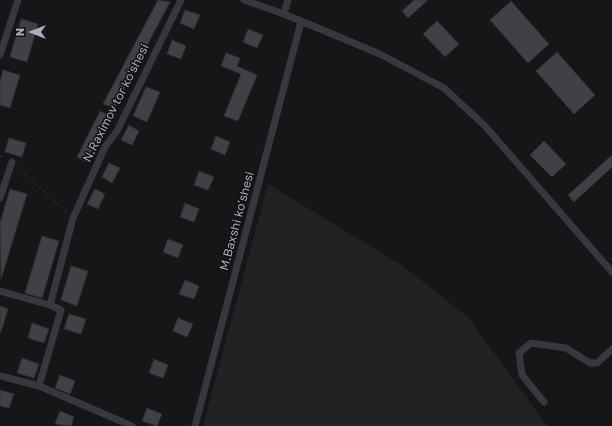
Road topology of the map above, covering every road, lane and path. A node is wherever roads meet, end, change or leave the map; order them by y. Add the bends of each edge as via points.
1 (18, 0) edge
2 (181, 0) edge
3 (244, 0) edge
4 (288, 0) edge
5 (284, 14) junction
6 (301, 22) junction
7 (0, 55) edge
8 (0, 156) edge
9 (12, 162) junction
10 (0, 198) edge
11 (72, 218) junction
12 (612, 272) edge
13 (0, 291) edge
14 (50, 305) junction
15 (612, 349) edge
16 (0, 376) edge
17 (40, 386) junction
18 (544, 402) dead end
19 (132, 426) edge
20 (195, 426) edge

1 - 7 street
2 - 11 street, N.Raximov tor ko'shesi via 117,131 105,147
3 - 5 street
4 - 5 street
5 - 6 street
6 - 12 street via 380,54 444,88 485,126
6 - 20 street, M.Baxshi ko'shesi
8 - 9 path
9 - 10 street
9 - 11 path
11 - 14 street, N.Raximov tor ko'shesi
13 - 14 street
14 - 17 street via 61,310
15 - 18 street via 597,363 590,363 566,348 531,343 519,353 522,375
16 - 17 street
17 - 19 street

